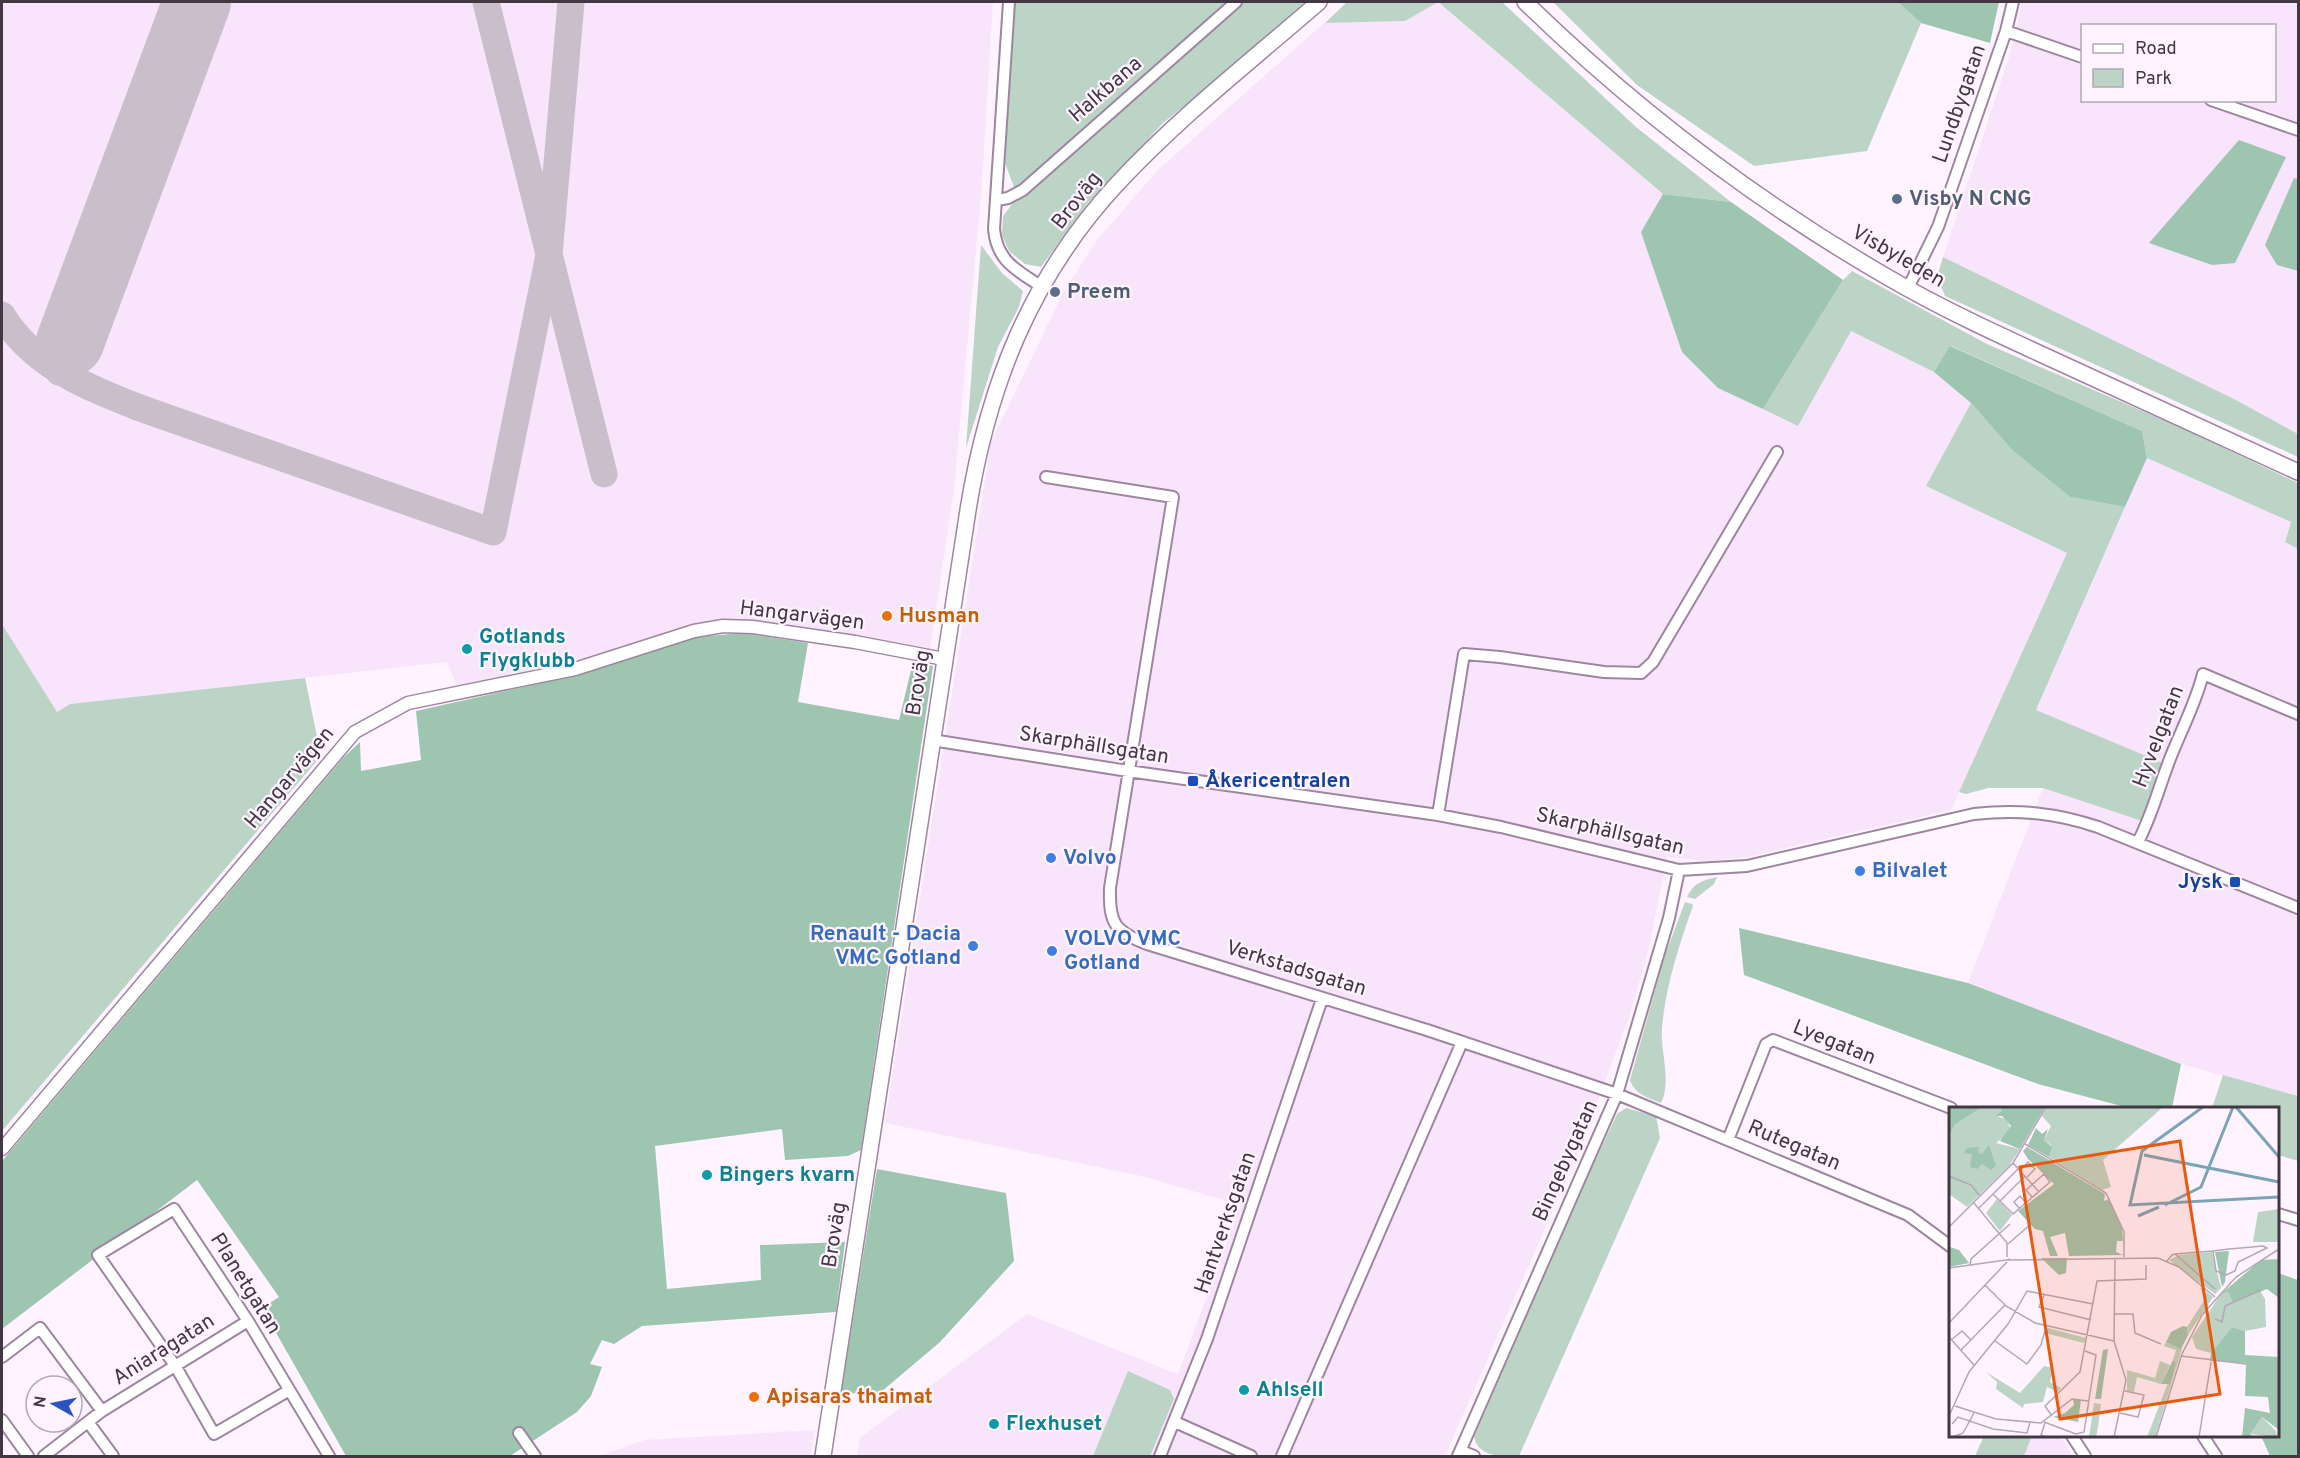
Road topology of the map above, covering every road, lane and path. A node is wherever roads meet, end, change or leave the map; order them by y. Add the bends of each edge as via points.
1 (1009, 2) edge
2 (1236, 2) edge
3 (1319, 2) edge
4 (1525, 2) edge
5 (2013, 2) edge
6 (2006, 32) junction
7 (2081, 57) edge
8 (2217, 102) edge
9 (2298, 130) edge
10 (997, 200) junction
11 (1042, 287) junction
12 (1908, 288) junction
13 (1777, 452) dead end
14 (2298, 472) edge
15 (1046, 477) dead end
16 (944, 659) junction
17 (2298, 714) edge
18 (932, 740) junction
19 (1128, 771) junction
20 (1438, 815) junction
21 (2138, 842) junction
22 (1679, 870) junction
23 (2298, 908) edge
24 (1322, 999) junction
25 (1462, 1042) junction
26 (1617, 1094) junction
27 (1949, 1107) edge
28 (1728, 1140) junction
29 (2, 1149) edge
30 (2279, 1215) edge
31 (2298, 1220) edge
32 (1949, 1245) edge
33 (248, 1321) junction
34 (5, 1354) edge
35 (176, 1367) junction
36 (288, 1391) junction
37 (102, 1411) junction
38 (2, 1420) edge
39 (88, 1422) junction
40 (1175, 1422) junction
41 (519, 1433) dead end
42 (2073, 1437) edge
43 (2204, 1437) edge
44 (1459, 1454) edge
45 (28, 1456) edge
46 (44, 1456) edge
47 (113, 1456) edge
48 (328, 1456) edge
49 (535, 1456) edge
50 (823, 1456) edge
51 (1160, 1456) edge
52 (1251, 1456) edge
53 (1282, 1456) edge
54 (1474, 1456) edge
55 (2085, 1456) edge
56 (2216, 1456) edge

1 - 10 street
2 - 10 street, Halkbana via 1023,190
3 - 11 main road, Broväg via 1159,141 1116,185 1078,232
4 - 12 main road, Visbyleden via 1698,152 1798,221
5 - 6 street, Lundbygatan
6 - 7 street, Lundbygatan
6 - 12 street, Lundbygatan via 1938,227
8 - 9 street
10 - 11 street via 994,229 998,249 1013,267
11 - 16 main road, Broväg via 1006,360 979,445
12 - 14 main road, Visbyleden via 2029,349
13 - 20 street via 1653,662 1641,673 1464,654
15 - 19 street via 1173,497
16 - 18 main road, Broväg
16 - 29 street, Hangarvägen via 855,642 723,626 694,631 575,669 408,703 355,732
17 - 21 street, Hyvelgatan via 2203,674
18 - 19 street, Skarphällsgatan
18 - 50 main road, Broväg
19 - 20 street, Skarphällsgatan
19 - 24 street, Verkstadsgatan via 1110,888 1109,910 1115,926 1121,933 1147,944
20 - 22 street, Skarphällsgatan
21 - 22 street, Skarphällsgatan via 2072,818 2002,811 1747,866
21 - 23 street, Skarphällsgatan
22 - 26 street, Bingebygatan via 1669,918
24 - 25 street, Verkstadsgatan
24 - 40 street, Hantverksgatan via 1208,1339
25 - 26 street, Verkstadsgatan
25 - 53 street
26 - 28 street, Rutegatan
26 - 44 street, Bingebygatan
27 - 28 street, Lyegatan via 1773,1040 1766,1044
28 - 32 street, Rutegatan via 1908,1215
30 - 31 street
33 - 35 street, Aniaragatan
33 - 35 street, Planetgatan via 174,1209 98,1255
33 - 36 street, Planetgatan
34 - 37 street via 40,1328
35 - 36 street via 214,1434
35 - 37 street, Aniaragatan
36 - 48 street, Planetgatan
37 - 39 street, Aniaragatan
38 - 45 street
39 - 46 street, Aniaragatan
39 - 47 street
40 - 51 street, Hantverksgatan
40 - 52 street
41 - 49 street
42 - 55 street
43 - 56 street
44 - 54 street

